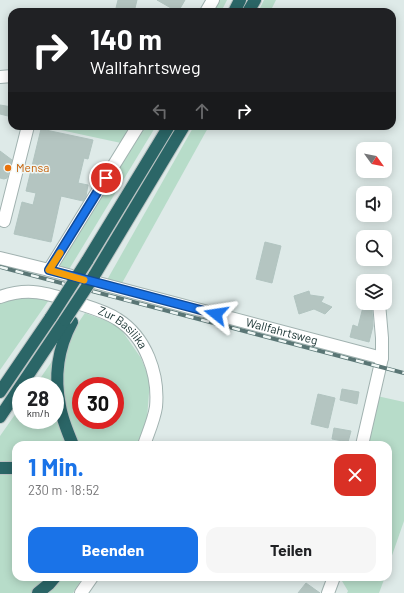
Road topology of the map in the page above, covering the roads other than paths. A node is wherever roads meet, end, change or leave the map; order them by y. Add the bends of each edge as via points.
1 (27, 130) edge
2 (136, 130) edge
3 (167, 130) edge
4 (182, 130) edge
5 (4, 221) dead end
6 (0, 258) edge
7 (49, 270) junction
8 (0, 297) edge
9 (380, 310) edge
10 (68, 321) junction
11 (382, 358) junction
12 (0, 392) edge
13 (0, 417) edge
14 (72, 441) edge
15 (145, 441) edge
16 (363, 441) edge
17 (0, 468) edge
18 (12, 468) edge
19 (51, 581) edge
20 (89, 581) edge
21 (38, 593) edge
22 (81, 593) edge

1 - 5 street
2 - 7 street
3 - 12 highway, bridge via 87,261
4 - 10 highway, bridge
6 - 7 street, Wallfahrtsweg
7 - 11 street, Wallfahrtsweg
8 - 15 street, Zur Basilika via 24,291 54,295 118,319 133,333 143,345 156,379 156,408
9 - 11 street
10 - 13 highway
10 - 14 highway via 58,366 57,388 60,408
11 - 16 street
17 - 18 highway
19 - 21 highway
20 - 22 street

